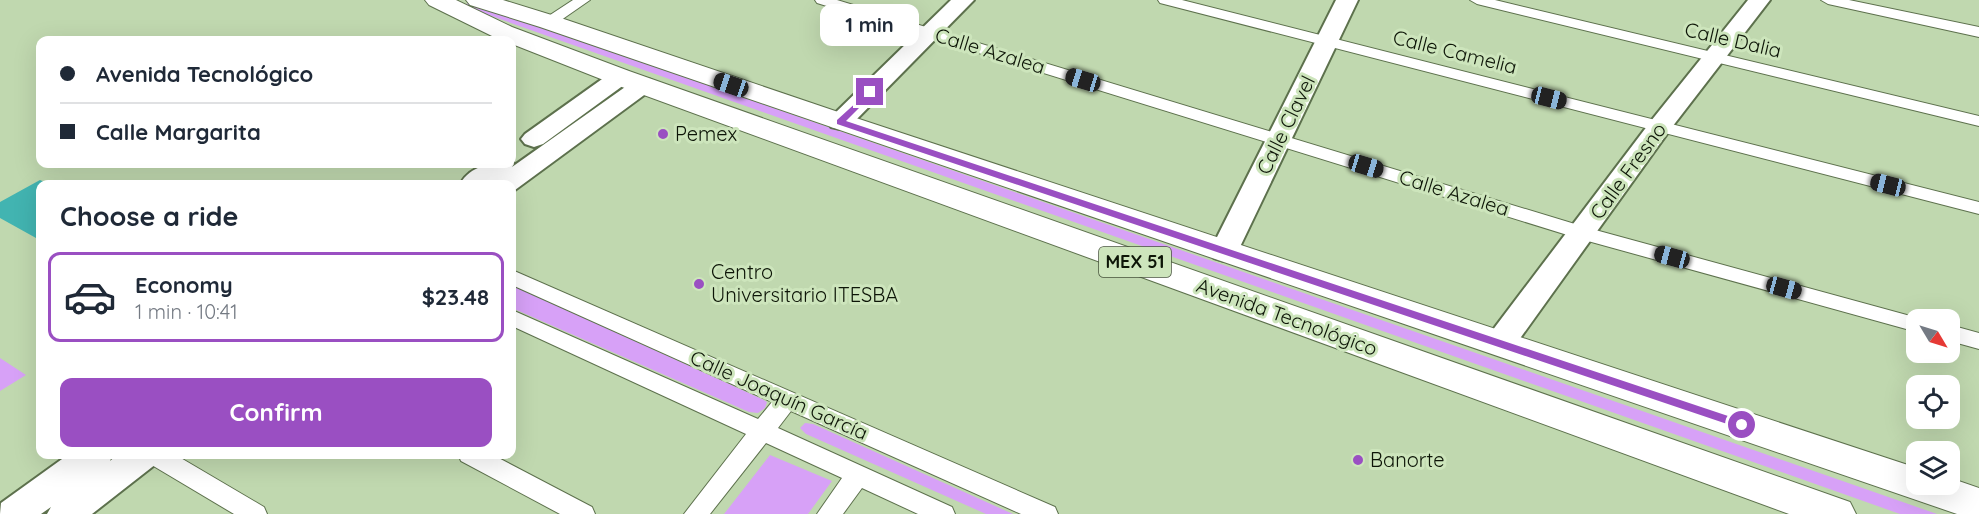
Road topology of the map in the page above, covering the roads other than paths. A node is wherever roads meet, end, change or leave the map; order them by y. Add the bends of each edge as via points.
1 (437, 0) edge
2 (478, 0) edge
3 (583, 0) edge
4 (822, 0) edge
5 (963, 0) edge
6 (1165, 0) edge
7 (1347, 0) edge
8 (1477, 0) edge
9 (1759, 0) edge
10 (1828, 0) edge
11 (549, 22) junction
12 (1979, 32) edge
13 (930, 33) junction
14 (513, 36) edge
15 (516, 37) edge
16 (1326, 40) junction
17 (1715, 58) junction
18 (631, 81) junction
19 (1979, 121) edge
20 (840, 122) junction
21 (1660, 126) junction
22 (1279, 140) junction
23 (516, 162) edge
24 (1979, 208) edge
25 (1584, 232) junction
26 (1224, 251) junction
27 (516, 279) edge
28 (516, 319) edge
29 (1906, 321) edge
30 (1960, 336) edge
31 (1979, 341) edge
32 (1500, 343) junction
33 (788, 399) junction
34 (762, 431) junction
35 (91, 459) edge
36 (135, 459) edge
37 (162, 459) edge
38 (478, 459) edge
39 (858, 475) junction
40 (1906, 480) edge
41 (1949, 495) edge
42 (1979, 505) edge
43 (46, 509) edge
44 (255, 514) edge
45 (583, 514) edge
46 (696, 514) edge
47 (829, 514) edge
48 (943, 514) edge
49 (1046, 514) edge
50 (1836, 514) edge

1 - 14 main road, Avenida Tecnológico / MEX 51
2 - 11 main road, Avenida Tecnológico / MEX 51
3 - 11 street
4 - 13 street, Calle Azalea
5 - 13 main road
6 - 16 street, Calle Camelia
7 - 16 main road, Calle Clavel
8 - 17 street, Calle Dalia
9 - 17 main road, Calle Fresno
10 - 12 street
11 - 20 main road, Avenida Tecnológico / MEX 51
13 - 20 main road
13 - 22 street, Calle Azalea
15 - 18 main road, Avenida Tecnológico / MEX 51
16 - 21 street, Calle Camelia
16 - 22 main road, Calle Clavel
17 - 19 street, Calle Dalia
17 - 21 main road, Calle Fresno
18 - 23 main road
18 - 50 main road, Avenida Tecnológico / MEX 51
20 - 26 main road, Avenida Tecnológico / MEX 51
21 - 24 street, Calle Camelia
21 - 25 main road, Calle Fresno
22 - 25 street, Calle Azalea
22 - 26 main road, Calle Clavel
25 - 29 street, Calle Azalea
25 - 32 main road, Calle Fresno
26 - 32 main road, Avenida Tecnológico / MEX 51
27 - 33 street, Calle Joaquín García
28 - 34 street, Calle Joaquín García
30 - 31 street
32 - 40 main road, Avenida Tecnológico / MEX 51
33 - 34 street
33 - 49 street, Calle Joaquín García
34 - 39 street, Calle Joaquín García
34 - 46 street
35 - 43 main road
36 - 43 main road
37 - 44 street
38 - 45 street
39 - 47 street
39 - 48 street, Calle Joaquín García
41 - 42 main road, Avenida Tecnológico / MEX 51

